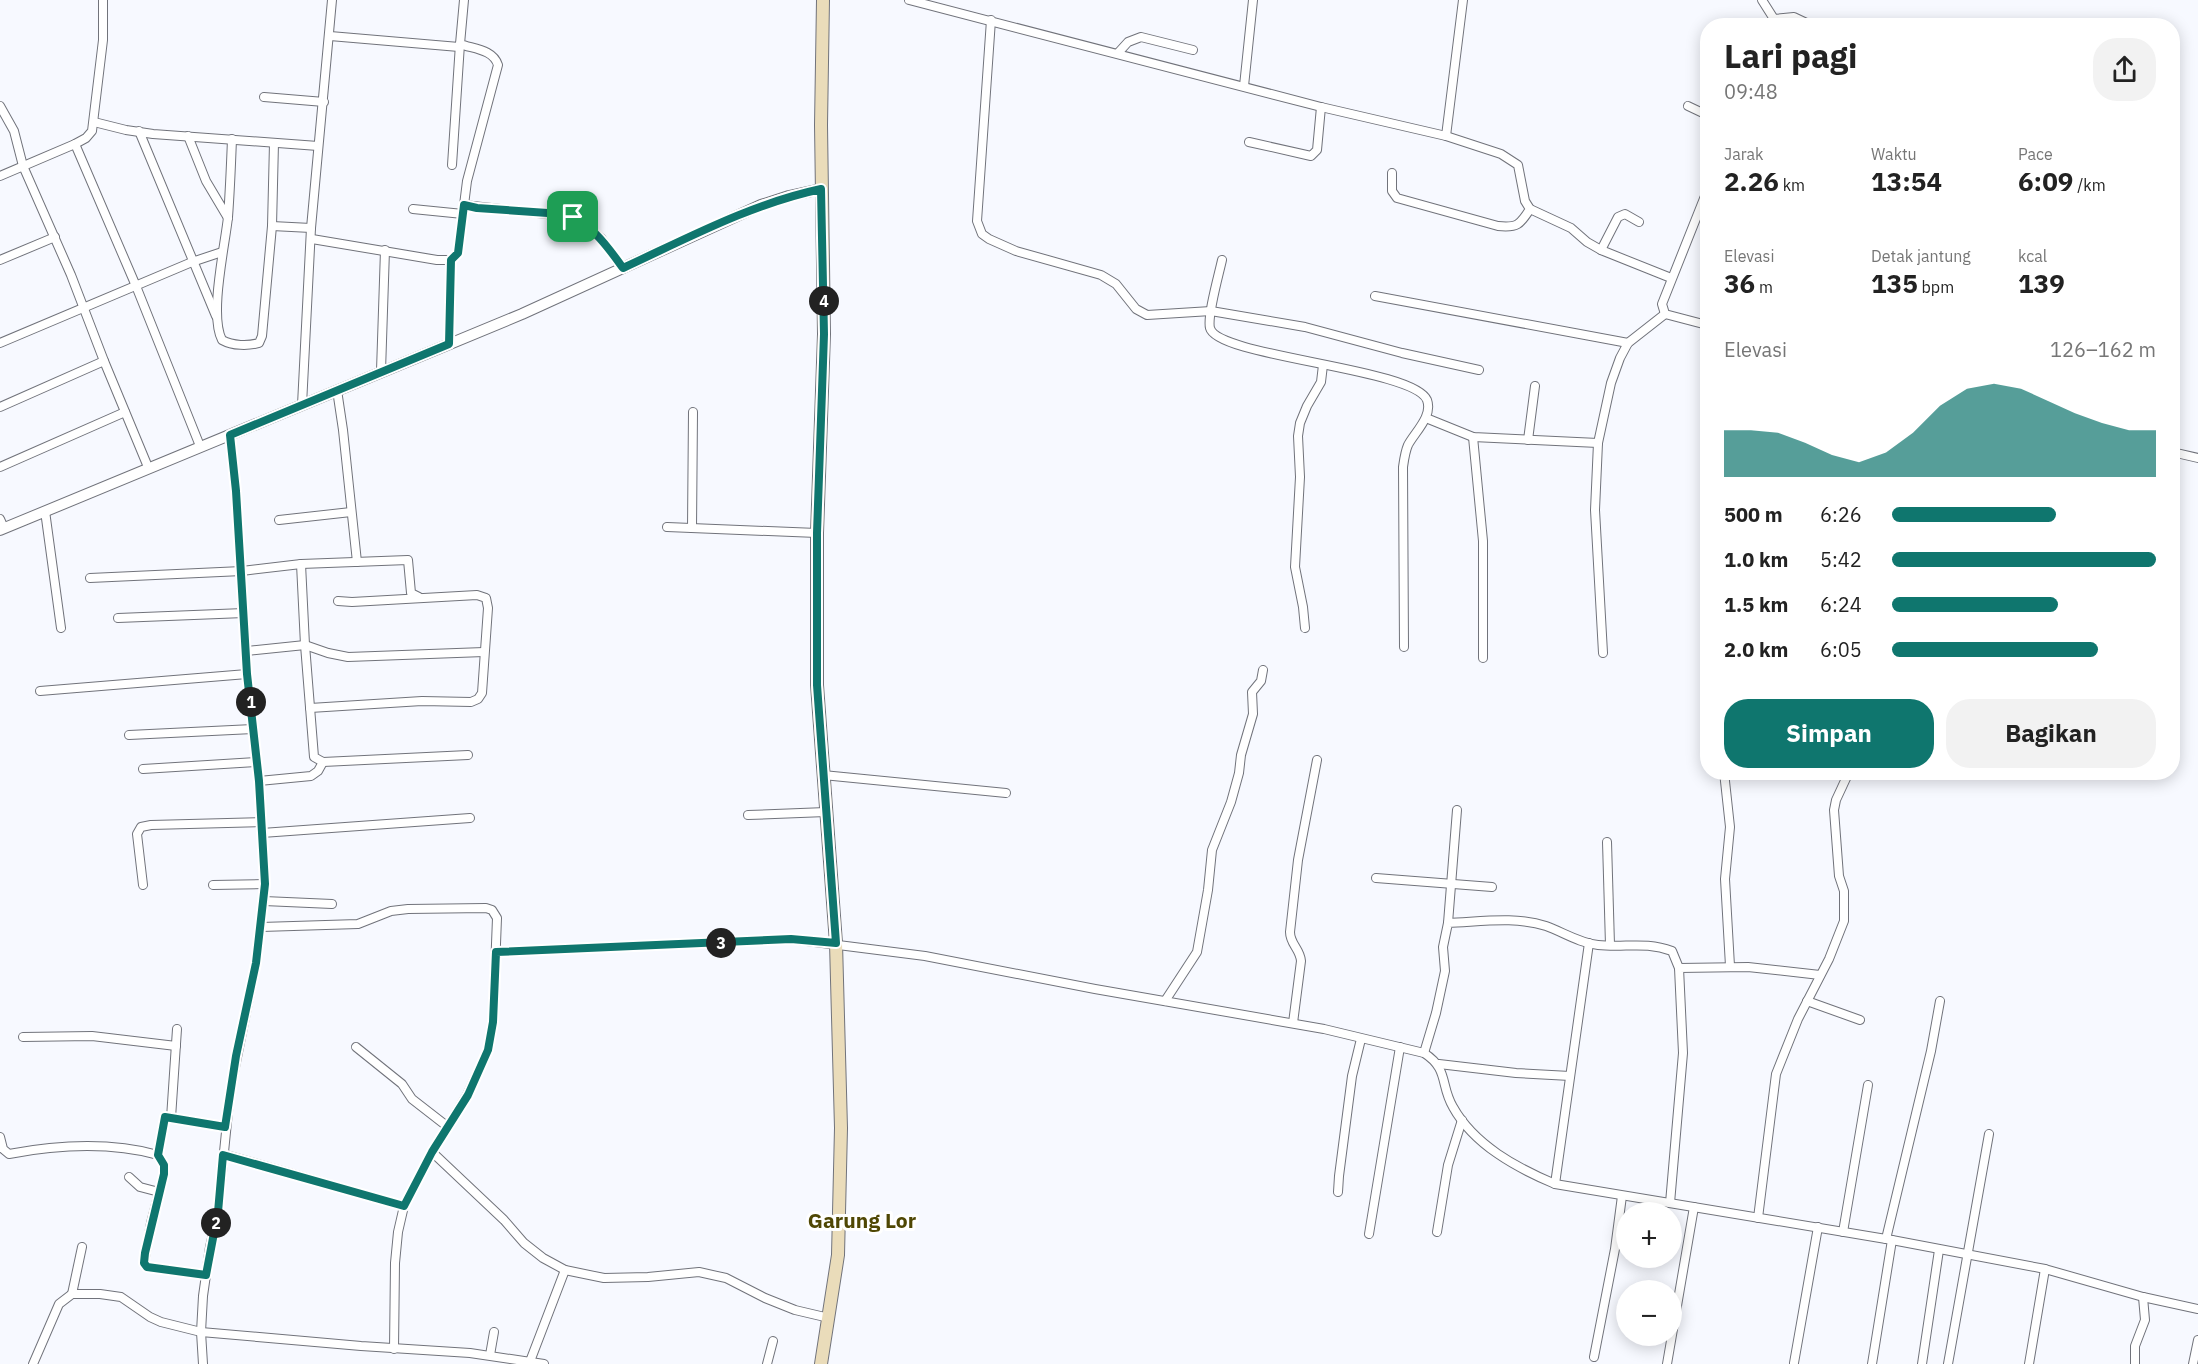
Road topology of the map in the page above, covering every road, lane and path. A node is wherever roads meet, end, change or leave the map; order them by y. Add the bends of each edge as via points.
1 (103, 0) edge
2 (332, 0) edge
3 (464, 0) edge
4 (823, 0) edge
5 (909, 0) edge
6 (1253, 0) edge
7 (1463, 0) edge
8 (1762, 0) edge
9 (1772, 18) edge
10 (991, 20) junction
11 (330, 36) junction
12 (459, 45) junction
13 (1193, 50) dead end
14 (1118, 53) junction
15 (1244, 86) junction
16 (264, 97) dead end
17 (324, 102) junction
18 (0, 106) edge
19 (1688, 106) dead end
20 (1321, 107) junction
21 (1700, 112) edge
22 (94, 122) junction
23 (4, 123) edge
24 (139, 132) junction
25 (188, 136) junction
26 (1446, 136) junction
27 (232, 139) junction
28 (1249, 142) dead end
29 (274, 143) junction
30 (75, 144) junction
31 (318, 146) junction
32 (452, 165) dead end
33 (24, 166) junction
34 (1392, 173) dead end
35 (0, 176) edge
36 (821, 189) junction
37 (1700, 208) edge
38 (413, 209) dead end
39 (463, 209) junction
40 (1530, 209) junction
41 (228, 218) junction
42 (1638, 222) dead end
43 (272, 226) junction
44 (311, 228) junction
45 (55, 237) junction
46 (312, 238) junction
47 (385, 250) junction
48 (1601, 250) junction
49 (222, 252) junction
50 (0, 260) edge
51 (451, 260) junction
52 (1222, 260) dead end
53 (192, 262) junction
54 (623, 268) junction
55 (1671, 278) junction
56 (136, 286) junction
57 (1375, 296) dead end
58 (83, 308) junction
59 (1211, 311) junction
60 (1665, 314) junction
61 (216, 316) junction
62 (1700, 323) edge
63 (0, 343) edge
64 (1628, 343) junction
65 (449, 344) junction
66 (104, 361) junction
67 (1323, 365) junction
68 (1479, 370) dead end
69 (381, 371) junction
70 (1534, 386) dead end
71 (337, 390) junction
72 (302, 405) junction
73 (0, 407) edge
74 (125, 412) junction
75 (693, 412) dead end
76 (1426, 418) junction
77 (230, 435) junction
78 (1473, 437) junction
79 (1528, 440) junction
80 (1598, 443) junction
81 (200, 446) junction
82 (2180, 454) edge
83 (2198, 458) edge
84 (0, 467) edge
85 (148, 467) junction
86 (45, 511) junction
87 (351, 512) junction
88 (279, 520) dead end
89 (1, 525) edge
90 (668, 527) dead end
91 (692, 528) junction
92 (817, 533) junction
93 (357, 562) junction
94 (301, 564) junction
95 (242, 571) junction
96 (90, 578) dead end
97 (419, 597) junction
98 (338, 601) dead end
99 (244, 613) junction
100 (118, 618) dead end
101 (61, 628) dead end
102 (1305, 628) dead end
103 (304, 645) junction
104 (1404, 647) dead end
105 (247, 651) junction
106 (484, 652) junction
107 (1603, 653) dead end
108 (1483, 658) dead end
109 (1263, 670) dead end
110 (247, 674) junction
111 (39, 691) dead end
112 (310, 708) junction
113 (253, 729) junction
114 (129, 735) dead end
115 (468, 754) dead end
116 (1317, 759) dead end
117 (256, 762) junction
118 (323, 762) junction
119 (142, 769) dead end
120 (823, 775) junction
121 (1725, 780) edge
122 (1845, 780) edge
123 (259, 781) junction
124 (1006, 793) dead end
125 (1458, 810) dead end
126 (826, 813) junction
127 (748, 815) dead end
128 (470, 818) dead end
129 (261, 822) junction
130 (262, 833) junction
131 (1607, 842) dead end
132 (1376, 878) dead end
133 (265, 884) junction
134 (143, 885) dead end
135 (213, 885) dead end
136 (1452, 885) junction
137 (1492, 887) dead end
138 (264, 901) junction
139 (332, 904) dead end
140 (1448, 923) junction
141 (261, 927) junction
142 (836, 943) junction
143 (1589, 944) junction
144 (1610, 945) junction
145 (496, 952) junction
146 (1730, 966) junction
147 (1679, 968) junction
148 (1820, 975) junction
149 (1165, 1000) junction
150 (1807, 1001) junction
151 (1940, 1001) dead end
152 (1860, 1020) dead end
153 (1293, 1023) junction
154 (177, 1029) dead end
155 (23, 1037) dead end
156 (1361, 1039) junction
157 (176, 1046) junction
158 (356, 1047) dead end
159 (1400, 1047) junction
160 (1424, 1053) junction
161 (1439, 1064) junction
162 (1570, 1076) junction
163 (1868, 1085) dead end
164 (171, 1118) junction
165 (1462, 1119) junction
166 (225, 1127) junction
167 (448, 1127) junction
168 (1989, 1134) dead end
169 (0, 1137) edge
170 (432, 1152) junction
171 (158, 1155) junction
172 (223, 1155) junction
173 (129, 1177) dead end
174 (1555, 1184) junction
175 (159, 1192) junction
176 (1338, 1192) dead end
177 (1622, 1196) junction
178 (1663, 1202) edge
179 (1670, 1202) edge
180 (404, 1206) junction
181 (1682, 1206) edge
182 (1694, 1208) junction
183 (1758, 1218) junction
184 (1818, 1227) junction
185 (1437, 1232) dead end
186 (1844, 1232) junction
187 (1369, 1234) dead end
188 (1889, 1239) junction
189 (82, 1247) dead end
190 (1939, 1250) junction
191 (1966, 1255) junction
192 (2044, 1269) junction
193 (565, 1270) junction
194 (206, 1275) junction
195 (72, 1294) junction
196 (2143, 1297) junction
197 (2198, 1309) edge
198 (829, 1318) junction
199 (201, 1332) junction
200 (494, 1332) dead end
201 (2198, 1340) edge
202 (773, 1341) dead end
203 (394, 1349) junction
204 (490, 1355) junction
205 (1594, 1357) dead end
206 (529, 1363) edge
207 (1794, 1363) edge
208 (33, 1364) edge
209 (203, 1364) edge
210 (543, 1364) edge
211 (767, 1364) edge
212 (821, 1364) edge
213 (1667, 1364) edge
214 (1872, 1364) edge
215 (1922, 1364) edge
216 (1948, 1364) edge
217 (2029, 1364) edge
218 (2135, 1364) edge
219 (2193, 1364) edge

1 - 22 street
2 - 11 street
3 - 12 street
4 - 36 main road
5 - 10 street
6 - 15 street
7 - 26 street
8 - 9 street
10 - 14 street
10 - 59 street via 977,220 982,234 1016,251 1101,275 1116,284 1136,309 1147,315
11 - 12 street
11 - 17 street
12 - 32 street
12 - 39 street via 489,53 498,65
13 - 14 street via 1141,37 1128,42
14 - 15 street
15 - 20 street
16 - 17 street
17 - 31 street
18 - 23 street
19 - 21 street
20 - 26 street
20 - 28 street via 1317,150 1311,156
22 - 24 street
22 - 30 street via 89,135
23 - 33 street via 18,140
24 - 25 street
24 - 53 street
25 - 27 street
25 - 41 street via 206,181
26 - 40 street via 1515,162
27 - 29 street
27 - 41 street
29 - 31 street
29 - 43 street
30 - 33 street
30 - 56 street
31 - 44 street
33 - 35 street
33 - 45 street
34 - 40 street via 1392,191 1397,198 1498,226 1513,228
36 - 54 street via 761,206
36 - 92 main road via 824,324
37 - 55 street
38 - 39 street
39 - 51 street via 458,253
39 - 54 street via 573,217 601,238
40 - 48 street via 1571,228
41 - 49 street
42 - 48 street via 1625,214 1618,217
43 - 44 street
43 - 61 street via 259,343 236,344 222,339
44 - 46 street
45 - 50 street
45 - 58 street
46 - 47 street
46 - 72 street
47 - 51 street
47 - 69 street
48 - 55 street
49 - 53 street
49 - 61 street
51 - 65 street
52 - 59 street
53 - 56 street
53 - 61 street
54 - 65 street
55 - 60 street via 1663,298
56 - 58 street
56 - 81 street
57 - 64 street
58 - 63 street
58 - 66 street
59 - 67 street via 1210,328 1214,336
59 - 68 street via 1305,327
60 - 62 street
60 - 64 street
64 - 80 street via 1613,376
65 - 69 street
66 - 73 street
66 - 74 street
67 - 76 street via 1413,387 1427,400
67 - 102 street via 1321,382 1300,423 1298,436 1295,567
69 - 71 street
70 - 79 street
71 - 72 street
71 - 87 street
72 - 77 street
74 - 84 street
74 - 85 street
75 - 91 street
76 - 78 street
76 - 104 street via 1407,448 1403,467
77 - 81 street
77 - 95 street
78 - 79 street
78 - 108 street via 1483,541
79 - 80 street
80 - 107 street via 1594,510
81 - 85 street
82 - 83 street
85 - 86 street
86 - 89 street
86 - 101 street
87 - 88 street
87 - 93 street
90 - 91 street
91 - 92 street
92 - 120 main road via 817,685
93 - 94 street
93 - 97 street via 408,560 411,593
94 - 95 street
94 - 103 street
95 - 96 street
95 - 99 street
97 - 98 street
97 - 106 street via 486,598
99 - 100 street
99 - 105 street
103 - 105 street
103 - 106 street via 348,657
103 - 112 street
105 - 110 street
106 - 112 street via 482,693 471,702
109 - 149 street via 1261,681 1252,692 1252,714 1231,802 1212,850 1197,952
110 - 111 street
110 - 113 street
112 - 118 street via 312,751
113 - 114 street
113 - 117 street
115 - 118 street
116 - 153 street via 1290,932 1301,961
117 - 119 street
117 - 123 street
118 - 123 street via 311,776
120 - 124 street
120 - 126 main road
121 - 146 street via 1730,827 1725,879
122 - 148 street via 1834,810 1844,921
123 - 129 street
125 - 136 street
126 - 127 street
126 - 142 main road
128 - 130 street
129 - 130 street
129 - 134 street via 141,827 137,834
130 - 133 street
131 - 144 street
132 - 136 street
133 - 135 street
133 - 138 street
136 - 137 street
136 - 140 street
138 - 139 street
138 - 141 street
140 - 143 street via 1496,920 1540,924
140 - 160 street via 1443,947 1445,971
141 - 145 street via 358,924 408,909 486,908 497,918
141 - 166 street
142 - 145 street via 791,939
142 - 149 street
142 - 198 main road via 841,1128 839,1233
143 - 144 street
143 - 162 street
144 - 147 street via 1661,947 1672,951
145 - 167 street via 488,1050
146 - 147 street
146 - 148 street
147 - 179 street via 1683,1053
148 - 150 street
149 - 153 street
150 - 152 street
150 - 183 street via 1776,1074
151 - 188 street
153 - 156 street
154 - 157 street
155 - 157 street via 92,1036
156 - 159 street
156 - 176 street via 1352,1076
157 - 164 street
158 - 167 street
159 - 160 street
159 - 187 street
160 - 161 street
161 - 162 street
161 - 165 street via 1448,1097
162 - 174 street
163 - 186 street
164 - 166 street
164 - 171 street via 165,1117
165 - 174 street via 1496,1152
165 - 185 street via 1448,1165
166 - 172 street
167 - 170 street
168 - 191 street
169 - 171 street via 9,1154 75,1146
170 - 180 street
170 - 193 street via 524,1243
171 - 175 street via 165,1169
172 - 180 street
172 - 194 street via 218,1212
173 - 175 street via 140,1187
174 - 177 street
175 - 194 street via 145,1253 146,1266
177 - 178 street
177 - 205 street
180 - 203 street via 395,1263
181 - 182 street
182 - 183 street
182 - 213 street
183 - 184 street
184 - 186 street
184 - 207 street
186 - 188 street
188 - 190 street
188 - 214 street
189 - 195 street
190 - 191 street
190 - 215 street
191 - 192 street
191 - 216 street
192 - 196 street
192 - 217 street
193 - 198 street via 604,1278 699,1272 726,1278 795,1310
193 - 206 street
194 - 199 street
195 - 199 street via 121,1297 160,1322
195 - 208 street via 59,1304
196 - 197 street
196 - 218 street via 2145,1320 2135,1346
198 - 212 main road
199 - 203 street
199 - 209 street
200 - 204 street
201 - 219 street
202 - 211 street
203 - 204 street
204 - 206 street
206 - 210 street

